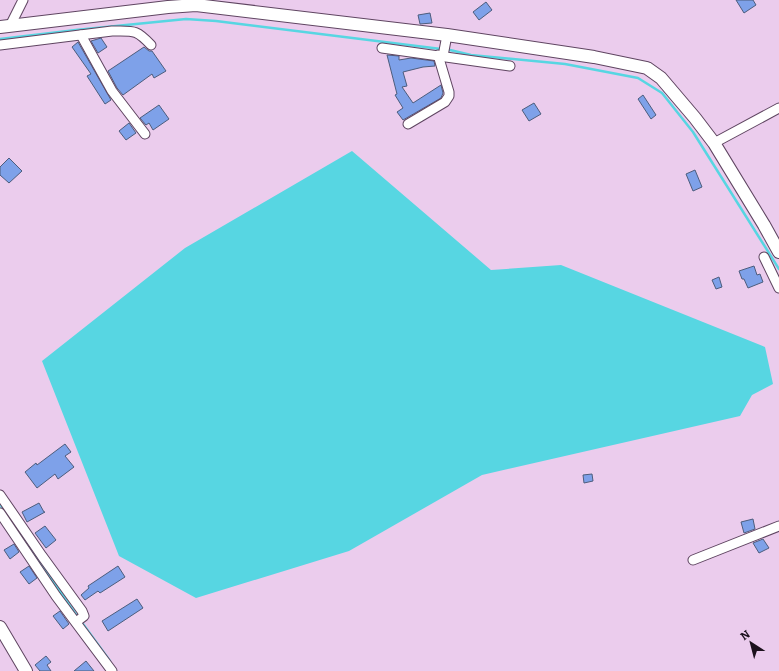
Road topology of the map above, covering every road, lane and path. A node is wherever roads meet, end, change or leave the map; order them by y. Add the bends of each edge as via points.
1 (24, 0) edge
2 (5, 27) edge
3 (81, 35) junction
4 (447, 35) junction
5 (0, 45) edge
6 (151, 46) dead end
7 (382, 48) dead end
8 (441, 56) junction
9 (510, 66) dead end
10 (779, 108) edge
11 (408, 124) dead end
12 (145, 134) dead end
13 (714, 143) junction
14 (779, 252) edge
15 (764, 257) dead end
16 (779, 288) edge
17 (0, 495) edge
18 (0, 513) edge
19 (779, 526) edge
20 (693, 560) dead end
21 (76, 622) junction
22 (1, 629) edge
23 (26, 671) edge
24 (112, 671) edge

1 - 2 street
2 - 4 street via 196,5
3 - 5 street
3 - 6 street via 134,31
3 - 12 street via 112,90
4 - 8 street
4 - 13 street via 594,57 647,68 661,78
7 - 8 street
8 - 9 street
8 - 11 street via 449,92 448,99
10 - 13 street
13 - 14 street
15 - 16 street
17 - 21 street via 82,611 84,616
18 - 21 street
19 - 20 street
21 - 24 street
22 - 23 street

